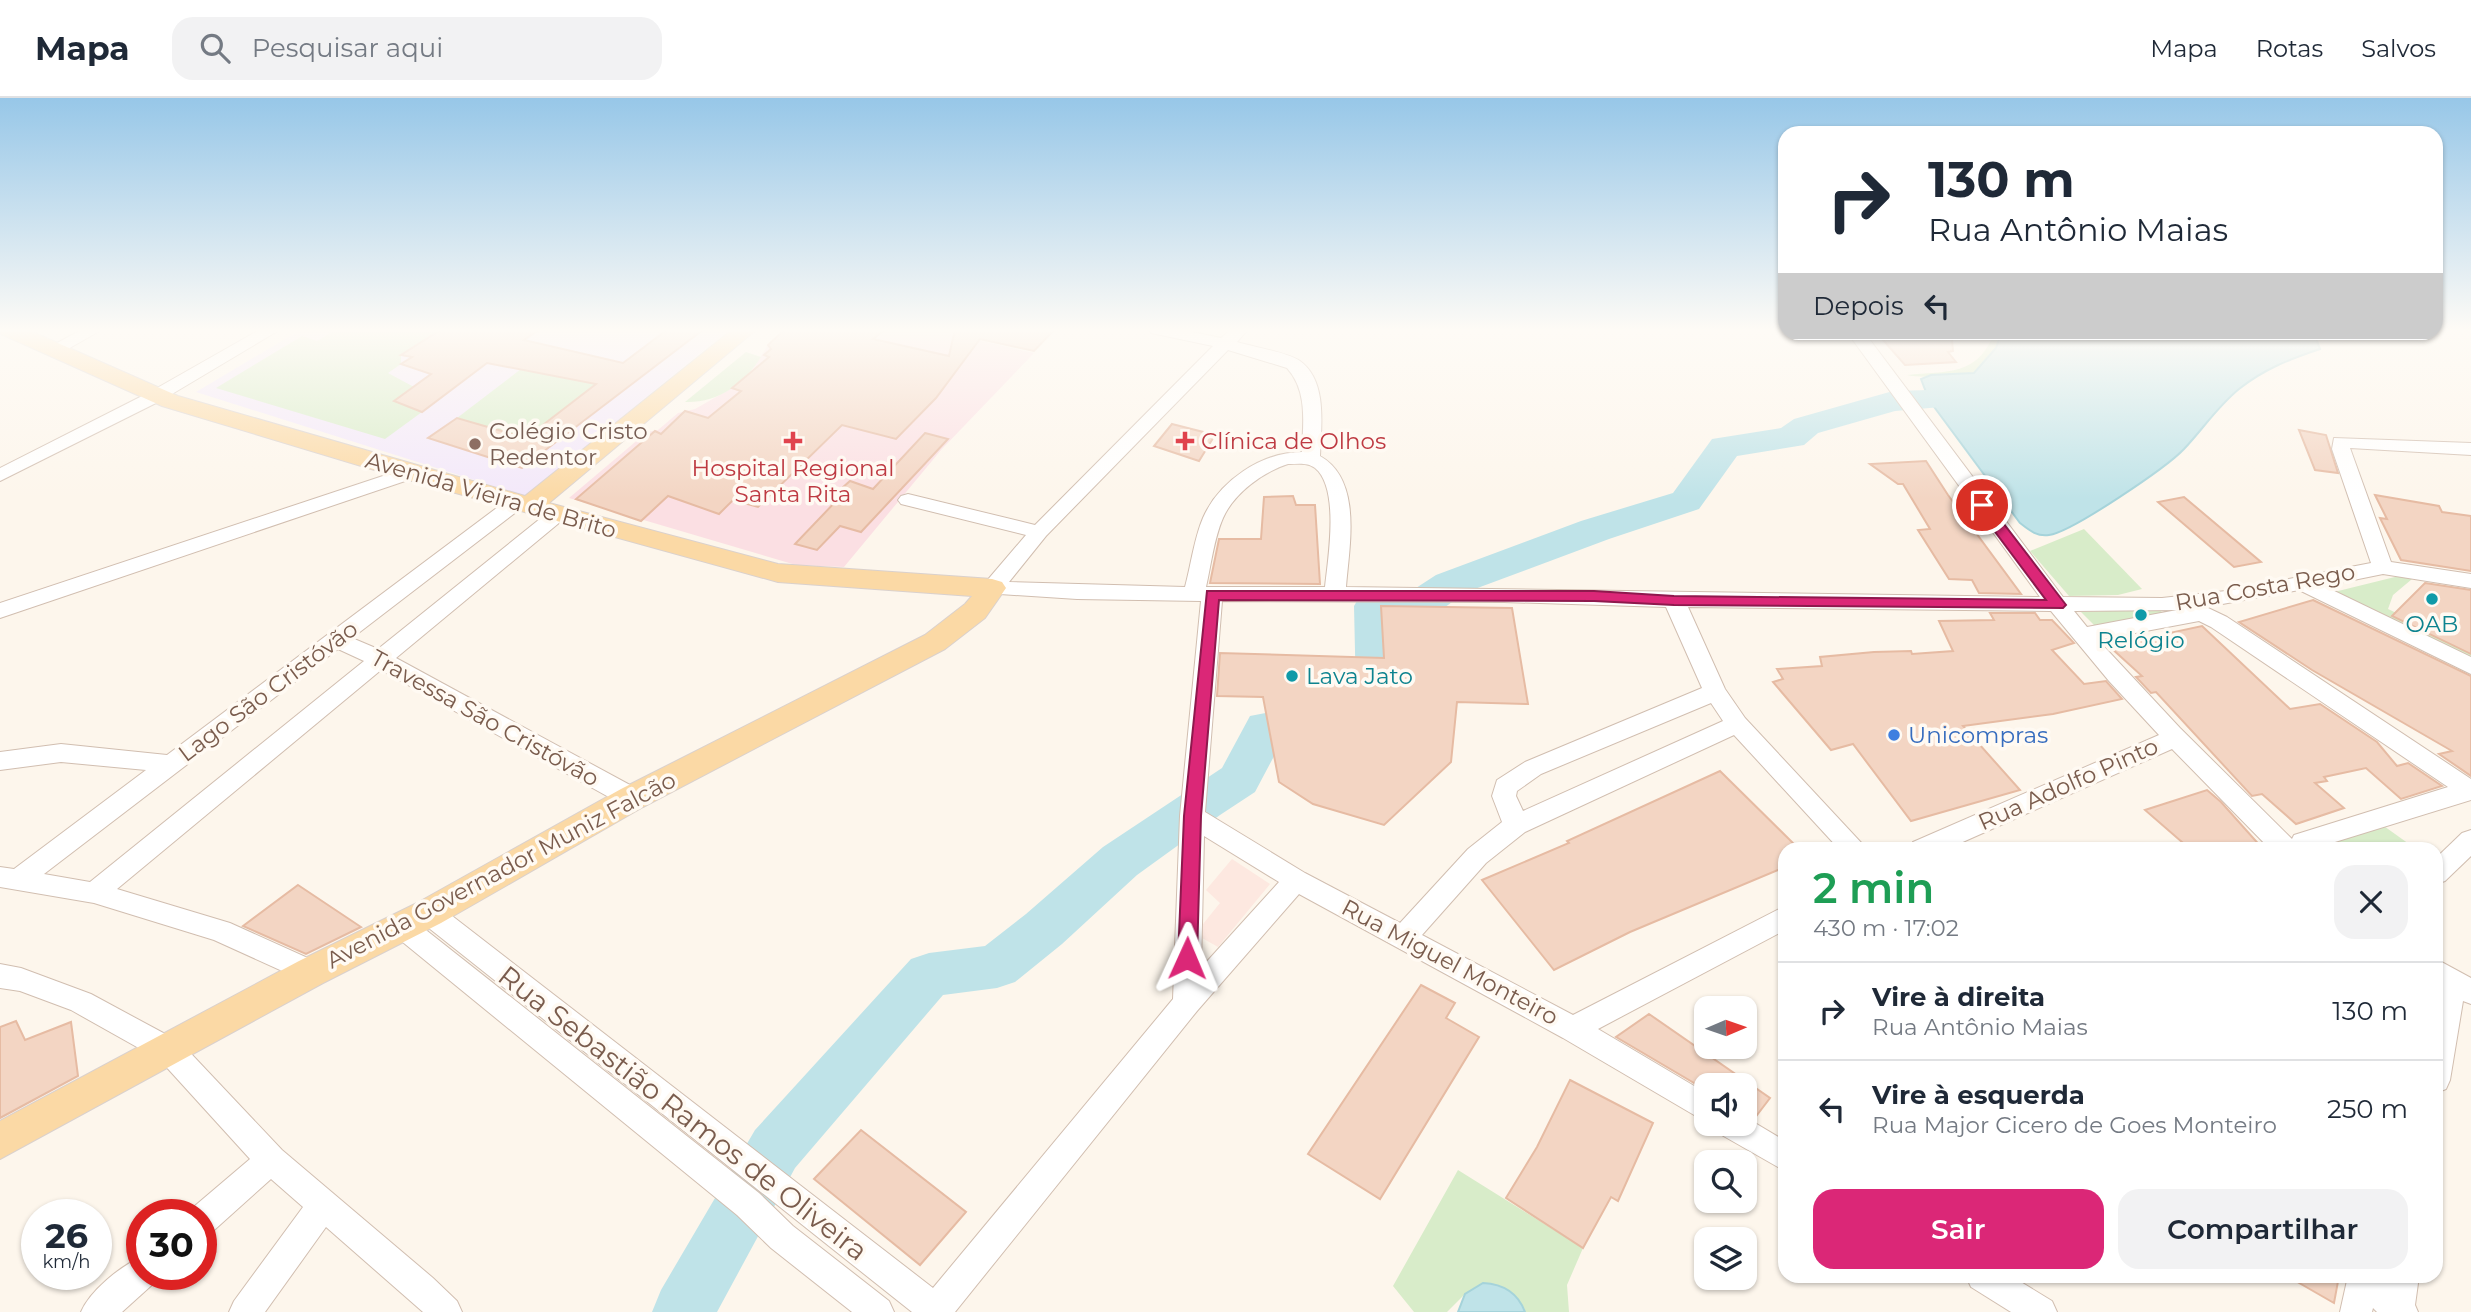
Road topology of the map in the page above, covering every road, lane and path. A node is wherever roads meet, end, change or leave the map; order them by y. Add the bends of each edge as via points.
1 (132, 386) edge
2 (176, 386) edge
3 (674, 386) edge
4 (1184, 386) edge
5 (1308, 386) edge
6 (1897, 386) edge
7 (156, 397) junction
8 (1909, 401) joint
9 (2471, 449) edge
10 (1311, 458) junction
11 (410, 473) junction
12 (0, 475) edge
13 (908, 500) dead end
14 (523, 504) junction
15 (558, 514) junction
16 (1039, 533) junction
17 (2383, 567) junction
18 (2471, 582) edge
19 (2301, 583) junction
20 (992, 588) junction
21 (1335, 594) junction
22 (1203, 595) junction
23 (1674, 600) junction
24 (2180, 603) junction
25 (2058, 605) junction
26 (0, 611) edge
27 (2203, 614) junction
28 (2082, 635) junction
29 (337, 640) junction
30 (379, 659) junction
31 (2471, 666) edge
32 (1715, 692) junction
33 (1737, 724) junction
34 (2176, 737) junction
35 (0, 761) edge
36 (171, 764) junction
37 (2470, 791) edge
38 (632, 798) junction
39 (1193, 811) junction
40 (1517, 825) junction
41 (2471, 840) edge
42 (1848, 842) edge
43 (1938, 842) edge
44 (2279, 842) edge
45 (2303, 842) edge
46 (2443, 867) edge
47 (9, 878) edge
48 (1296, 880) junction
49 (94, 893) junction
50 (416, 920) junction
51 (1778, 921) edge
52 (1404, 936) junction
53 (311, 972) junction
54 (0, 976) edge
55 (2453, 982) edge
56 (1187, 1003) junction
57 (1573, 1029) junction
58 (2443, 1040) edge
59 (170, 1051) junction
60 (1694, 1102) edge
61 (1750, 1136) edge
62 (0, 1141) edge
63 (1778, 1153) edge
64 (271, 1160) junction
65 (759, 1171) joint
66 (718, 1181) joint
67 (324, 1204) junction
68 (217, 1207) edge
69 (1993, 1283) edge
70 (2363, 1283) edge
71 (2369, 1283) edge
72 (2402, 1283) edge
73 (126, 1287) edge
74 (936, 1311) edge
75 (2399, 1311) edge
76 (97, 1312) edge
77 (245, 1312) edge
78 (446, 1312) edge
79 (878, 1312) edge
80 (2041, 1312) edge
81 (2356, 1312) edge

1 - 7 main road, Avenida Vieira de Brito
2 - 7 street
3 - 14 main road
4 - 16 street
5 - 10 street
6 - 8 street
7 - 11 main road, Avenida Vieira de Brito
7 - 12 street
8 - 25 street
9 - 17 street via 2341,442
10 - 21 street via 1326,468 1339,504
10 - 22 street via 1268,464 1233,489 1213,518
11 - 14 main road, Avenida Vieira de Brito
11 - 26 street
13 - 16 street
14 - 15 main road, Avenida Vieira de Brito
14 - 29 street, Lago São Cristóvão
15 - 20 main road, Avenida Vieira de Brito via 778,573
15 - 30 street, Lago São Cristóvão
16 - 20 street
17 - 18 street, Rua Costa Rego
17 - 19 street, Rua Costa Rego
19 - 24 street, Rua Costa Rego
19 - 31 street
20 - 22 street, Rua Costa Rego
20 - 38 main road, Avenida Governador Muniz Falcão via 975,611 936,642
21 - 22 street, Rua Costa Rego
21 - 23 street, Rua Costa Rego
22 - 39 street
23 - 25 street, Rua Costa Rego
23 - 32 street
24 - 25 street, Rua Costa Rego
24 - 27 street
25 - 28 street
27 - 28 street
27 - 37 street
28 - 34 street
29 - 30 street, Travessa São Cristóvão
29 - 36 street, Lago São Cristóvão
30 - 38 street, Travessa São Cristóvão
30 - 49 street, Lago São Cristóvão
32 - 33 street
32 - 40 street via 1533,768 1506,786 1504,796
33 - 40 street
33 - 42 street
34 - 43 street, Rua Adolfo Pinto
34 - 44 street
35 - 36 street via 61,753
36 - 47 street, Lago São Cristóvão
37 - 45 street
38 - 50 main road, Avenida Governador Muniz Falcão
39 - 48 street, Rua Miguel Monteiro
39 - 56 street
40 - 52 street via 1477,856
41 - 46 street
47 - 49 street
48 - 52 street, Rua Miguel Monteiro
48 - 56 street
49 - 53 street via 221,931
50 - 53 main road, Avenida Governador Muniz Falcão
50 - 65 street, Rua Sebastião Ramos de Oliveira
50 - 66 street, Rua Sebastião Ramos de Oliveira
51 - 57 street
52 - 57 street, Rua Miguel Monteiro
53 - 59 main road, Avenida Governador Muniz Falcão
54 - 59 street via 81,1002
55 - 58 street
56 - 74 street
57 - 60 street, Rua Miguel Monteiro
59 - 62 main road, Avenida Governador Muniz Falcão
59 - 64 street
61 - 63 street
64 - 67 street
64 - 68 street
65 - 74 street, Rua Sebastião Ramos de Oliveira
66 - 79 street, Rua Sebastião Ramos de Oliveira
67 - 77 street
67 - 78 street
69 - 80 street
70 - 81 street
71 - 75 street
72 - 75 street
73 - 76 street

